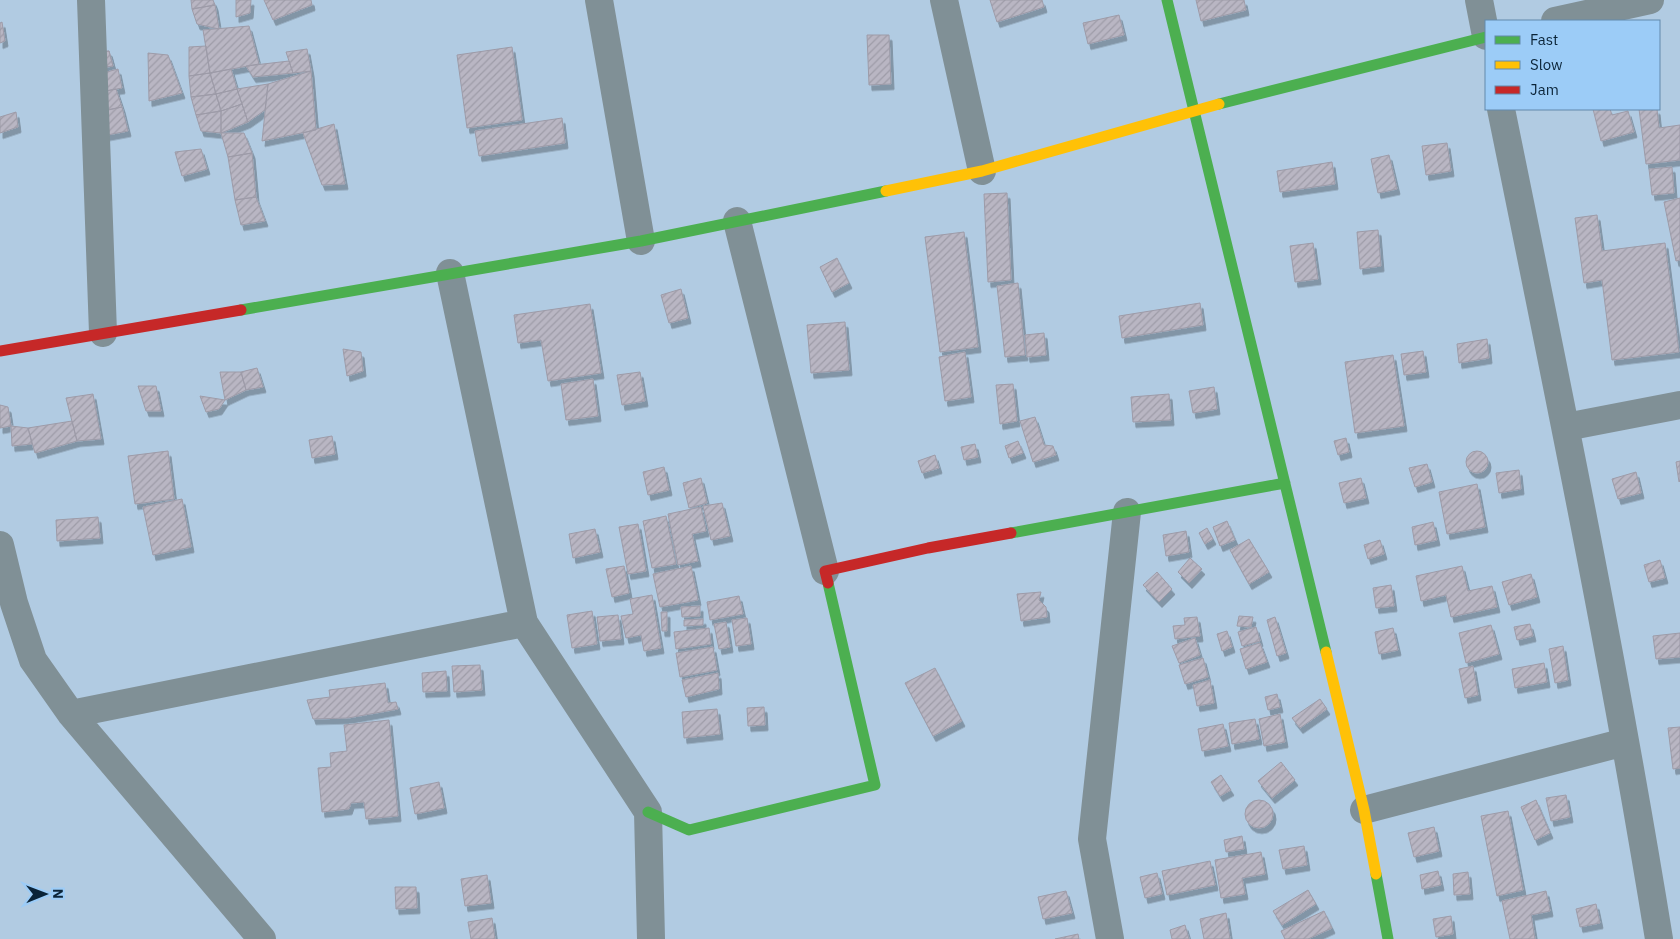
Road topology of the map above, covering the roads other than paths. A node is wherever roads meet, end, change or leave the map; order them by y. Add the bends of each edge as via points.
1 (91, 0) edge
2 (599, 0) edge
3 (944, 0) edge
4 (1167, 0) edge
5 (1479, 0) edge
6 (1650, 0) edge
7 (1560, 20) edge
8 (1485, 31) edge
9 (1485, 36) edge
10 (1195, 110) junction
11 (1501, 110) edge
12 (982, 171) junction
13 (737, 222) junction
14 (641, 241) junction
15 (450, 274) junction
16 (103, 333) junction
17 (0, 351) edge
18 (1680, 405) edge
19 (1566, 427) junction
20 (1285, 483) junction
21 (1127, 512) junction
22 (0, 545) edge
23 (825, 571) junction
24 (524, 623) junction
25 (71, 714) junction
26 (1625, 742) junction
27 (1364, 810) junction
28 (648, 812) junction
29 (1665, 927) edge
30 (262, 939) edge
31 (651, 939) edge
32 (1110, 939) edge
33 (1388, 939) edge

1 - 16 street
2 - 14 street
3 - 12 street
4 - 10 street
5 - 8 street
6 - 7 street
9 - 10 street
10 - 12 street
10 - 20 street
11 - 19 street
12 - 13 street
13 - 14 street
13 - 23 street
14 - 15 street
15 - 16 street
15 - 24 street
16 - 17 street
18 - 19 street
19 - 26 street
20 - 21 street
20 - 27 street
21 - 23 street via 928,548
21 - 32 street via 1092,839
22 - 25 street via 14,603 33,660
23 - 28 street via 875,785 689,830
24 - 25 street
24 - 28 street
25 - 30 street
26 - 27 street
26 - 29 street
27 - 33 street
28 - 31 street

